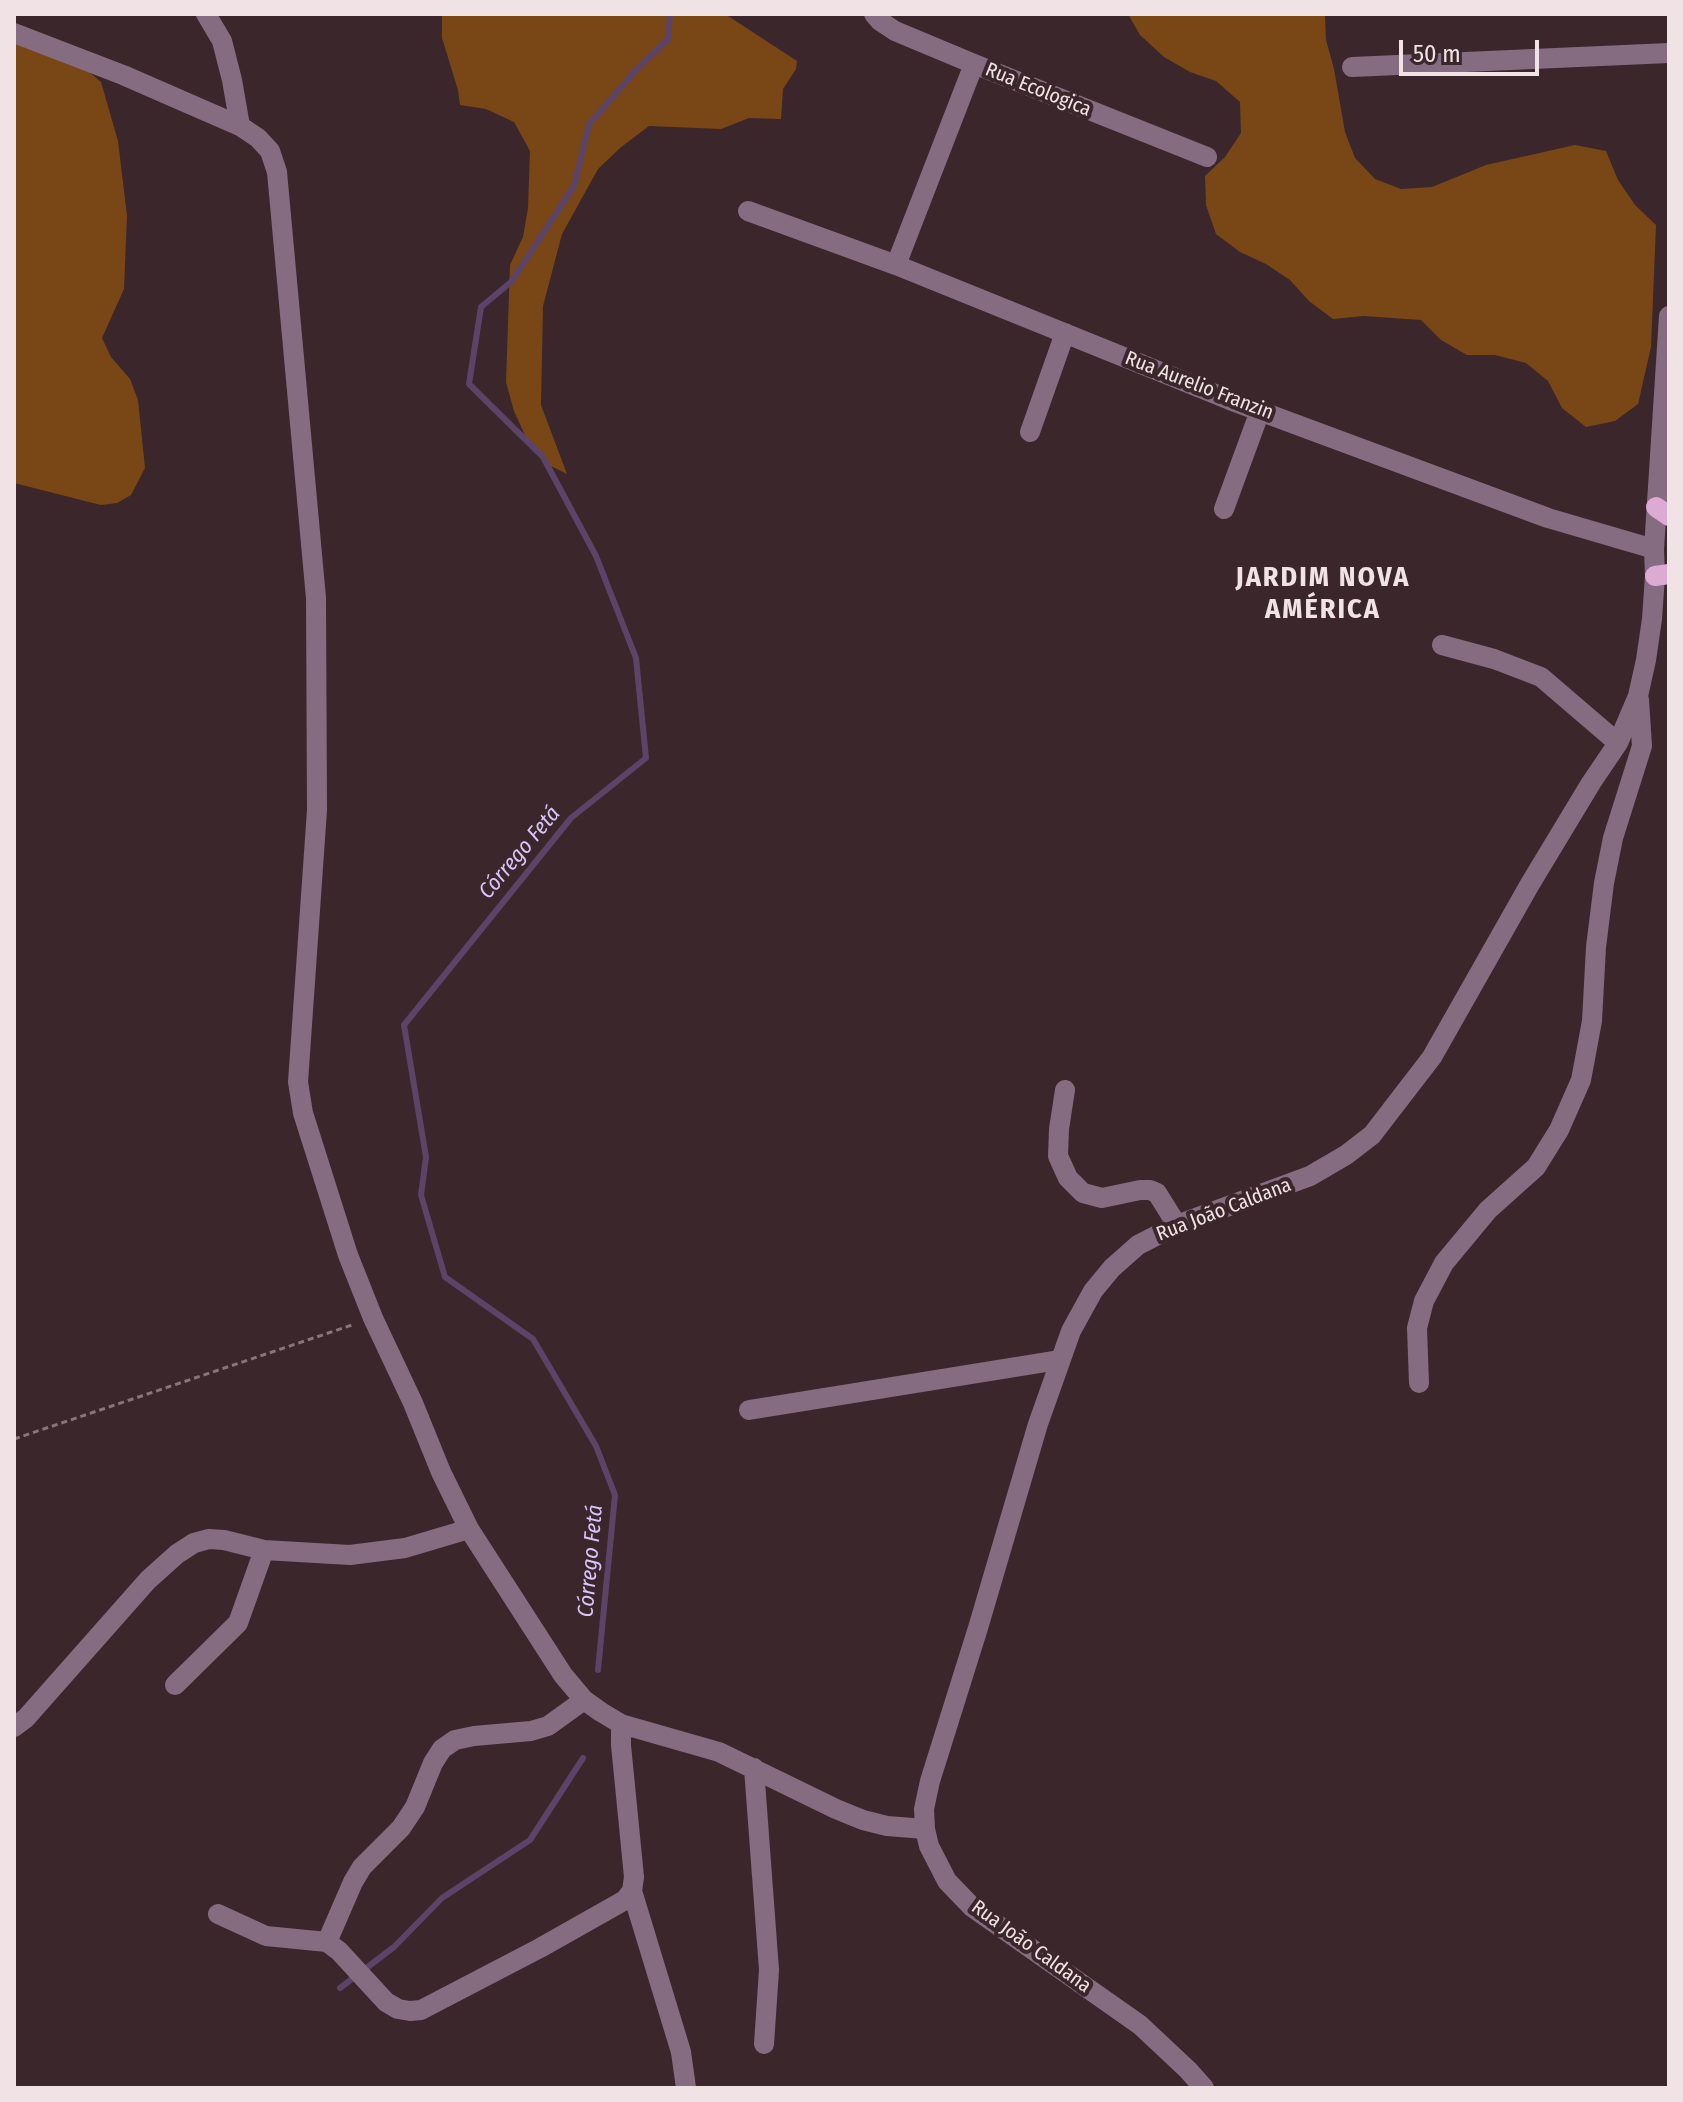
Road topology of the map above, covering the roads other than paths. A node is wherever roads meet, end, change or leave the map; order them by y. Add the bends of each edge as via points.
1 (206, 14) edge
2 (874, 14) edge
3 (14, 33) edge
4 (1669, 53) edge
5 (974, 64) junction
6 (1352, 67) dead end
7 (240, 126) junction
8 (1207, 157) dead end
9 (748, 211) dead end
10 (896, 265) junction
11 (1669, 316) edge
12 (1065, 333) junction
13 (1260, 411) junction
14 (1030, 432) dead end
15 (1224, 509) dead end
16 (1663, 512) edge
17 (1654, 549) junction
18 (1662, 575) edge
19 (1442, 645) dead end
20 (1638, 696) junction
21 (1618, 743) junction
22 (1065, 1090) dead end
23 (1177, 1225) junction
24 (1059, 1360) junction
25 (1419, 1383) dead end
26 (749, 1410) dead end
27 (469, 1529) junction
28 (264, 1550) junction
29 (175, 1685) dead end
30 (584, 1700) junction
31 (621, 1724) junction
32 (14, 1727) edge
33 (754, 1768) junction
34 (925, 1829) junction
35 (632, 1891) junction
36 (218, 1914) dead end
37 (327, 1942) junction
38 (764, 2044) dead end
39 (686, 2088) edge
40 (1204, 2088) edge

1 - 7 street via 222,41
2 - 5 street, Rua Ecologica via 895,31
3 - 7 street
4 - 6 street
5 - 8 street, Rua Ecologica
5 - 10 street
7 - 27 street via 270,151 277,172 316,598 317,810 298,1082 303,1113 373,1318
9 - 10 street, Rua Aurelio Franzin
10 - 12 street, Rua Aurelio Franzin
11 - 16 street, Rua João Caldana
12 - 13 street, Rua Aurelio Franzin
12 - 14 street
13 - 15 street
13 - 17 street, Rua Aurelio Franzin via 1548,518
16 - 17 street, Rua João Caldana
17 - 18 street, Rua João Caldana
18 - 20 street, Rua João Caldana
19 - 21 street via 1541,677
20 - 21 street, Rua João Caldana
20 - 25 street via 1642,746 1604,883 1592,1021 1581,1080 1536,1167 1488,1210 1430,1288 1417,1328
21 - 23 street, Rua João Caldana via 1432,1057 1372,1135 1310,1176
22 - 23 street via 1058,1156 1068,1178 1083,1193 1102,1198 1140,1190 1157,1193
23 - 24 street, Rua João Caldana via 1138,1245 1112,1268 1093,1291
24 - 26 street
24 - 34 street, Rua João Caldana via 930,1781
27 - 28 street via 405,1548 350,1555
27 - 30 street
28 - 29 street via 238,1623
28 - 32 street via 209,1539 177,1554
30 - 31 street
30 - 37 street via 548,1726 455,1740 442,1749 401,1828 353,1882
31 - 33 street via 719,1752
31 - 35 street
33 - 34 street via 863,1820
33 - 38 street via 769,1970
34 - 40 street, Rua João Caldana via 947,1881 972,1907 1140,2025
35 - 37 street via 613,1907 421,2010 398,2009 386,2002
35 - 39 street via 681,2052
36 - 37 street via 266,1936

